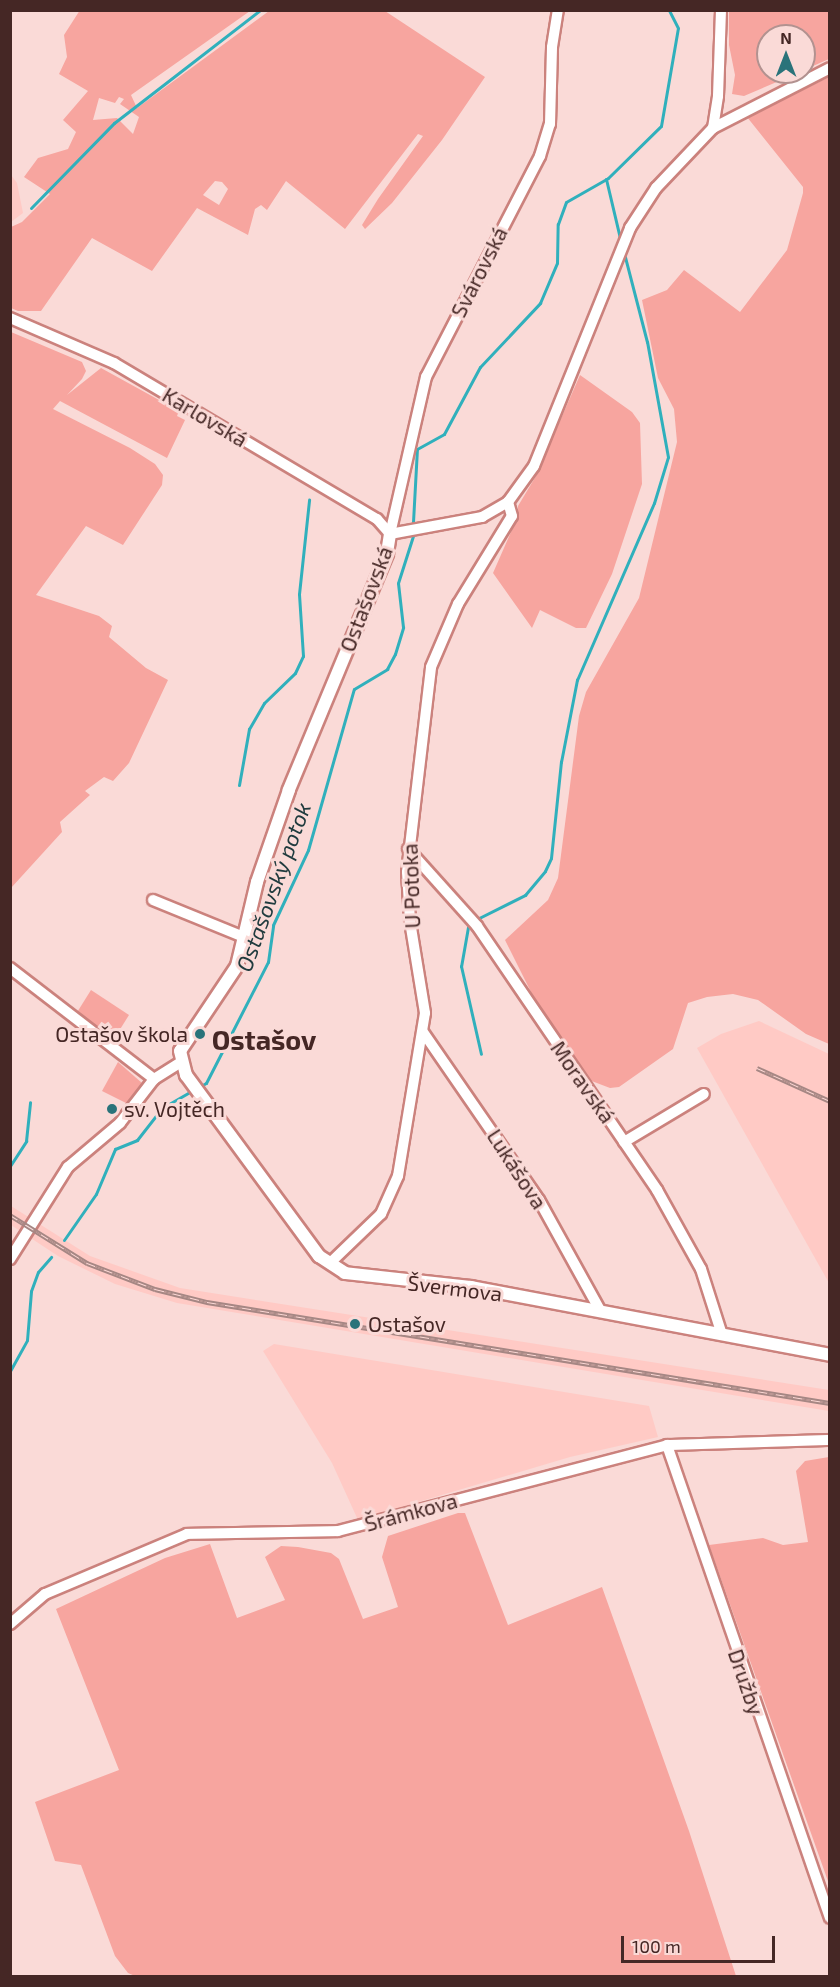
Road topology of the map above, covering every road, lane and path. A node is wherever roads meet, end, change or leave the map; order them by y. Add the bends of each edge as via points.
1 (558, 10) edge
2 (721, 10) edge
3 (830, 68) edge
4 (713, 128) junction
5 (10, 318) edge
6 (508, 502) junction
7 (390, 534) junction
8 (408, 849) junction
9 (153, 900) dead end
10 (246, 938) junction
11 (10, 968) edge
12 (423, 1032) junction
13 (180, 1063) junction
14 (153, 1079) junction
15 (704, 1094) dead end
16 (624, 1142) junction
17 (10, 1259) edge
18 (330, 1263) junction
19 (601, 1312) junction
20 (722, 1335) junction
21 (830, 1354) edge
22 (830, 1440) edge
23 (667, 1445) junction
24 (10, 1624) edge
25 (830, 1918) edge

1 - 7 street, Svárovská via 552,47 550,124 540,156 426,377
2 - 4 street
3 - 4 street, Ostašovská
4 - 6 street, Ostašovská via 656,188 630,228 534,466
5 - 7 street, Karlovská via 114,363 376,519
6 - 7 street, Ostašovská via 482,517
6 - 8 street, U Potoka via 512,516 458,604 431,667
7 - 10 street, Ostašovská via 387,554 289,790 257,882
8 - 12 street, U Potoka via 410,921 425,1013
8 - 16 street, Moravská via 477,926
9 - 10 street
10 - 13 street, Ostašovská via 237,966 180,1051
11 - 14 street
12 - 18 street, U Potoka via 398,1176 381,1214
12 - 19 street, Lukášova via 539,1200
13 - 14 street
13 - 18 street, Švermova via 294,1223 319,1256
14 - 17 street via 120,1123 68,1167
15 - 16 street
16 - 20 street, Moravská via 675,1219 701,1269
18 - 19 street, Švermova via 345,1274 471,1287
19 - 20 street, Švermova
20 - 21 street, Švermova
22 - 23 street, Šrámkova
23 - 24 street, Šrámkova via 338,1532 187,1534 45,1594
23 - 25 street, Družby

